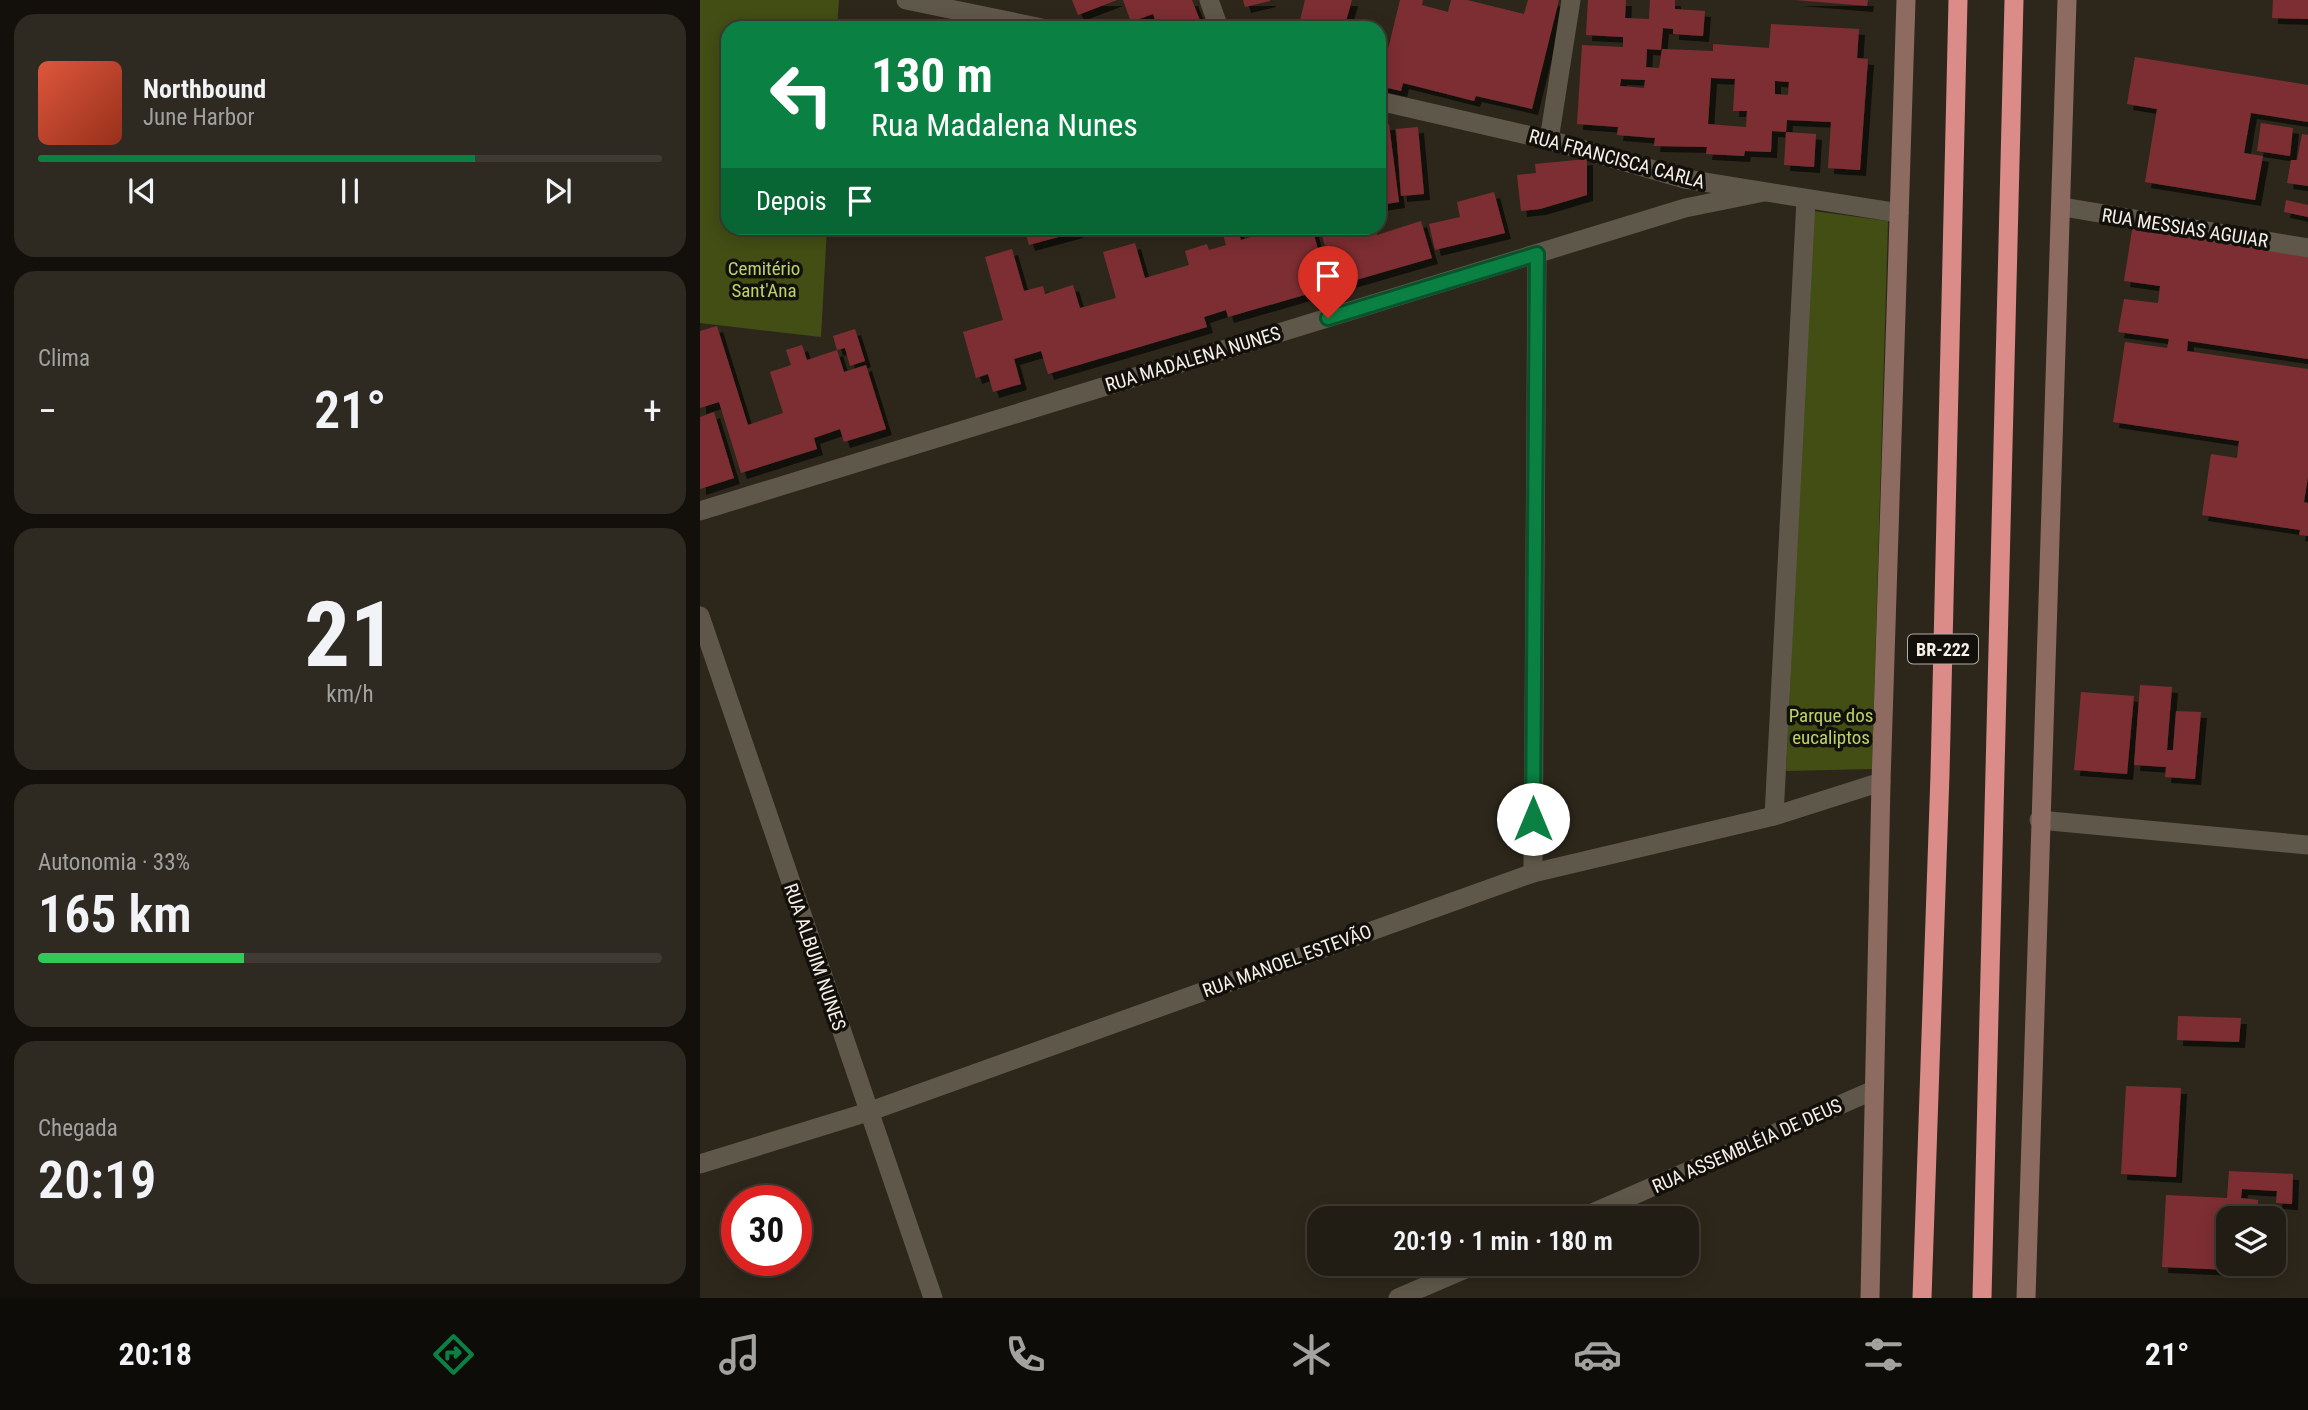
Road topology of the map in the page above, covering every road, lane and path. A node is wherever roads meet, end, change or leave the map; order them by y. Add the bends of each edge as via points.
1 (906, 0) edge
2 (1209, 0) edge
3 (1571, 0) edge
4 (1906, 0) edge
5 (1958, 0) edge
6 (2014, 0) edge
7 (2067, 0) edge
8 (1008, 21) edge
9 (1216, 21) edge
10 (1386, 103) edge
11 (1549, 140) junction
12 (1685, 179) junction
13 (1764, 192) junction
14 (1806, 200) junction
15 (2063, 207) junction
16 (1685, 208) junction
17 (1899, 213) junction
18 (2308, 248) edge
19 (1537, 254) junction
20 (700, 511) edge
21 (700, 616) edge
22 (1881, 782) junction
23 (1774, 816) junction
24 (2039, 820) junction
25 (2308, 845) edge
26 (1532, 873) junction
27 (1874, 1090) junction
28 (867, 1112) junction
29 (700, 1164) edge
30 (1608, 1206) edge
31 (1449, 1276) edge
32 (933, 1298) edge
33 (1398, 1298) edge
34 (1870, 1298) edge
35 (1922, 1298) edge
36 (1982, 1298) edge
37 (2026, 1298) edge

1 - 8 street
2 - 9 street
3 - 11 street
4 - 17 main road, BR-222
5 - 35 highway, BR-222
6 - 36 highway, BR-222
7 - 15 main road
10 - 11 street, RUA FRANCISCA CARLA
11 - 12 street, RUA FRANCISCA CARLA
12 - 13 street, RUA FRANCISCA CARLA
12 - 16 street via 1690,196
13 - 14 street, RUA FRANCISCA CARLA
13 - 16 street, RUA MADALENA NUNES
14 - 17 street, RUA FRANCISCA CARLA
14 - 23 street
15 - 18 street, RUA MESSIAS AGUIAR
15 - 24 main road
16 - 19 street, RUA MADALENA NUNES
17 - 22 main road, BR-222
19 - 20 street, RUA MADALENA NUNES
19 - 26 street
21 - 28 street, RUA ALBUIM NUNES
22 - 23 street, RUA MANOEL ESTEVÃO
22 - 27 main road, BR-222
23 - 26 street, RUA MANOEL ESTEVÃO
24 - 25 street
24 - 37 main road
26 - 28 street, RUA MANOEL ESTEVÃO
27 - 30 street, RUA ASSEMBLÉIA DE DEUS
27 - 34 main road, BR-222
28 - 29 street, RUA MANOEL ESTEVÃO
28 - 32 street, RUA ALBUIM NUNES
31 - 33 street

